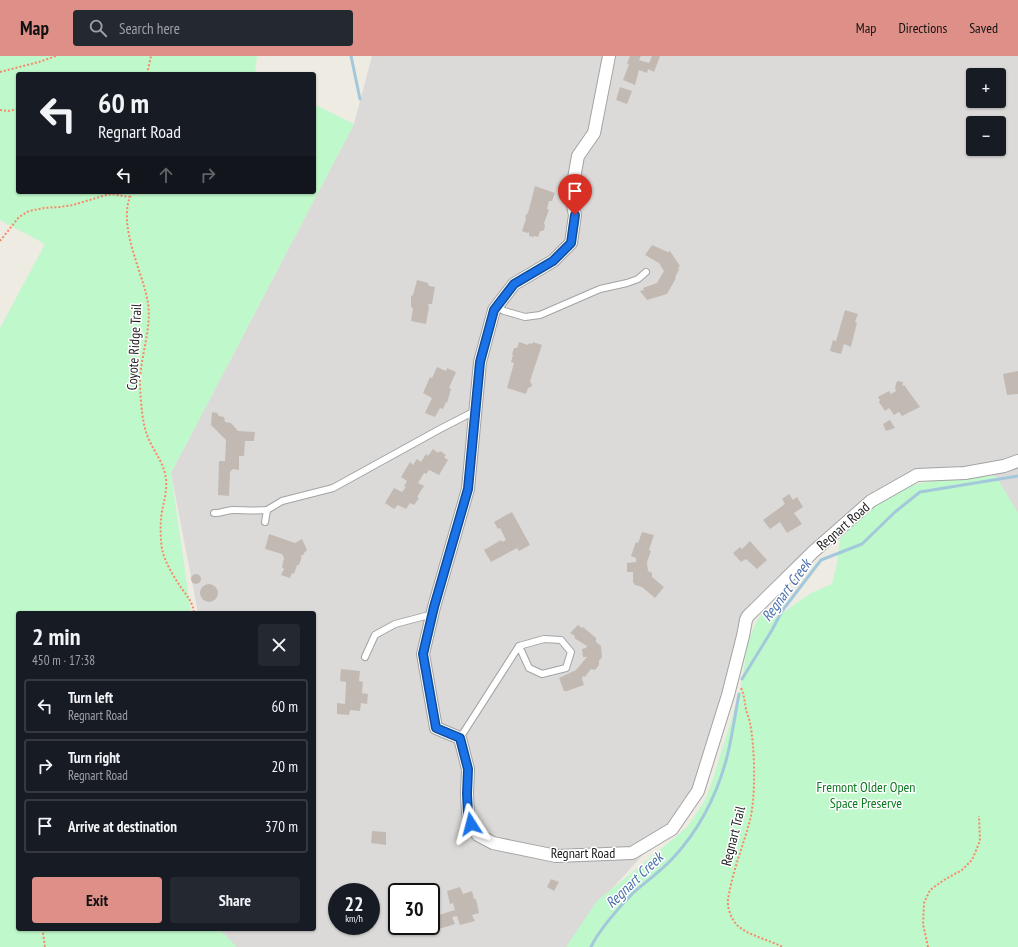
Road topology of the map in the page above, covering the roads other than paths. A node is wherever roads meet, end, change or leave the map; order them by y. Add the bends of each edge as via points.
1 (609, 56) edge
2 (646, 272) dead end
3 (496, 306) junction
4 (475, 411) junction
5 (1018, 461) edge
6 (267, 510) junction
7 (214, 513) dead end
8 (265, 522) dead end
9 (433, 614) junction
10 (519, 646) junction
11 (365, 657) dead end
12 (460, 738) junction

1 - 3 street via 594,133 578,156 571,195 575,215 571,243 553,261 514,284
2 - 3 lane via 638,279 600,289 540,315 525,317
3 - 4 street via 480,362
4 - 6 lane via 333,488 282,502
4 - 9 street via 468,489
5 - 12 street, Regnart Road via 965,473 918,475 871,501 813,552 748,616 728,695 698,791 672,829 632,853 556,856 493,843 478,835 468,813 468,769
6 - 7 lane
6 - 8 lane
9 - 11 lane via 395,624 375,635
9 - 12 street via 423,654 436,728
10 - 10 lane via 544,639 561,640 571,652 566,668 542,674 529,668
10 - 12 lane

